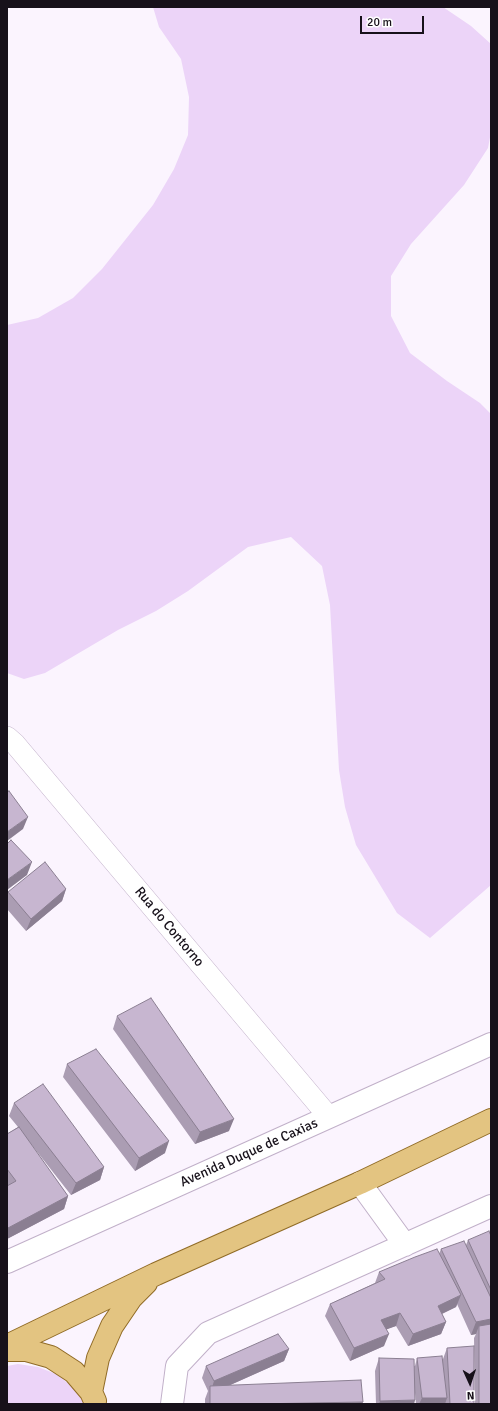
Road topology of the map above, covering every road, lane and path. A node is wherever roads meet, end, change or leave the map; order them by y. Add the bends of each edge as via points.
1 (7, 737) edge
2 (491, 1044) edge
3 (329, 1117) junction
4 (491, 1120) edge
5 (360, 1183) junction
6 (491, 1206) edge
7 (405, 1245) junction
8 (7, 1262) edge
9 (156, 1274) junction
10 (7, 1346) edge
11 (7, 1350) edge
12 (93, 1398) edge
13 (172, 1404) edge

1 - 3 street, Rua do Contorno
2 - 3 street, Avenida Duque de Caxias
3 - 8 street, Avenida Duque de Caxias
4 - 5 main road
5 - 7 street
5 - 9 main road
6 - 7 street
7 - 13 street via 208,1333 177,1366
9 - 10 main road
9 - 12 main road via 131,1298 112,1326 98,1358
11 - 12 main road via 26,1350 51,1357 74,1372

